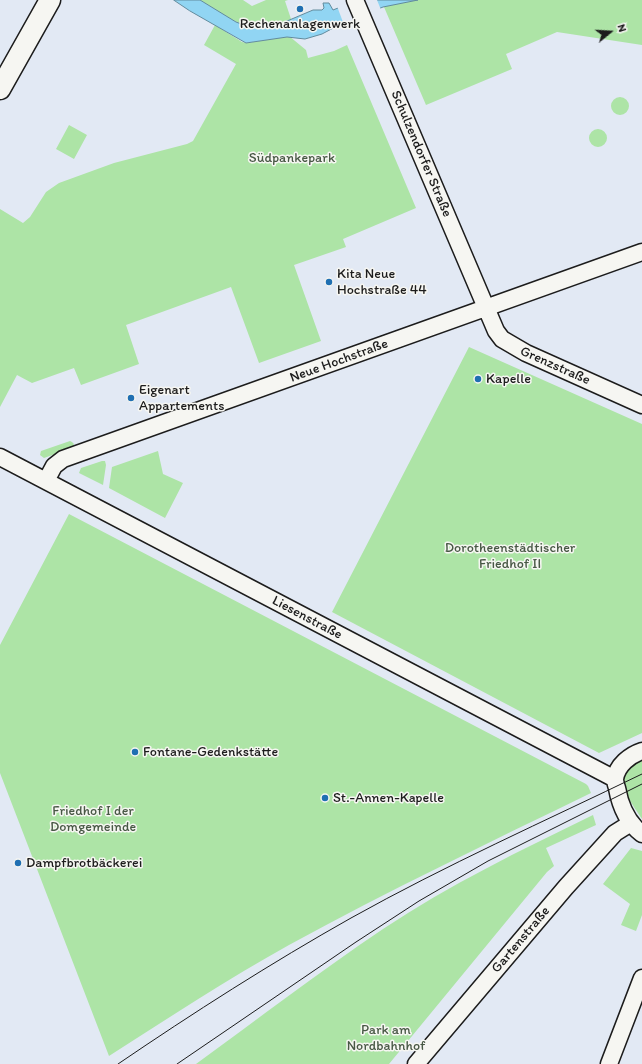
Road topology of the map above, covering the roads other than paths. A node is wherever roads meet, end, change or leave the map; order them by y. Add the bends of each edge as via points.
1 (50, 0) edge
2 (355, 0) edge
3 (0, 89) edge
4 (642, 252) edge
5 (486, 308) junction
6 (642, 405) edge
7 (0, 457) edge
8 (46, 481) junction
9 (642, 751) edge
10 (615, 779) junction
11 (637, 828) edge
12 (642, 978) edge
13 (416, 1064) edge
14 (609, 1064) edge

1 - 3 main road
2 - 5 street, Schulzendorfer Straße
4 - 5 street, Neue Hochstraße
5 - 6 street, Grenzstraße via 496,331 514,347
5 - 8 street, Neue Hochstraße via 62,460 54,466
7 - 8 street, Liesenstraße
8 - 10 street, Liesenstraße
9 - 10 street via 628,757
10 - 11 street, Gartenstraße via 623,809
11 - 13 street, Gartenstraße via 615,833
12 - 14 street

